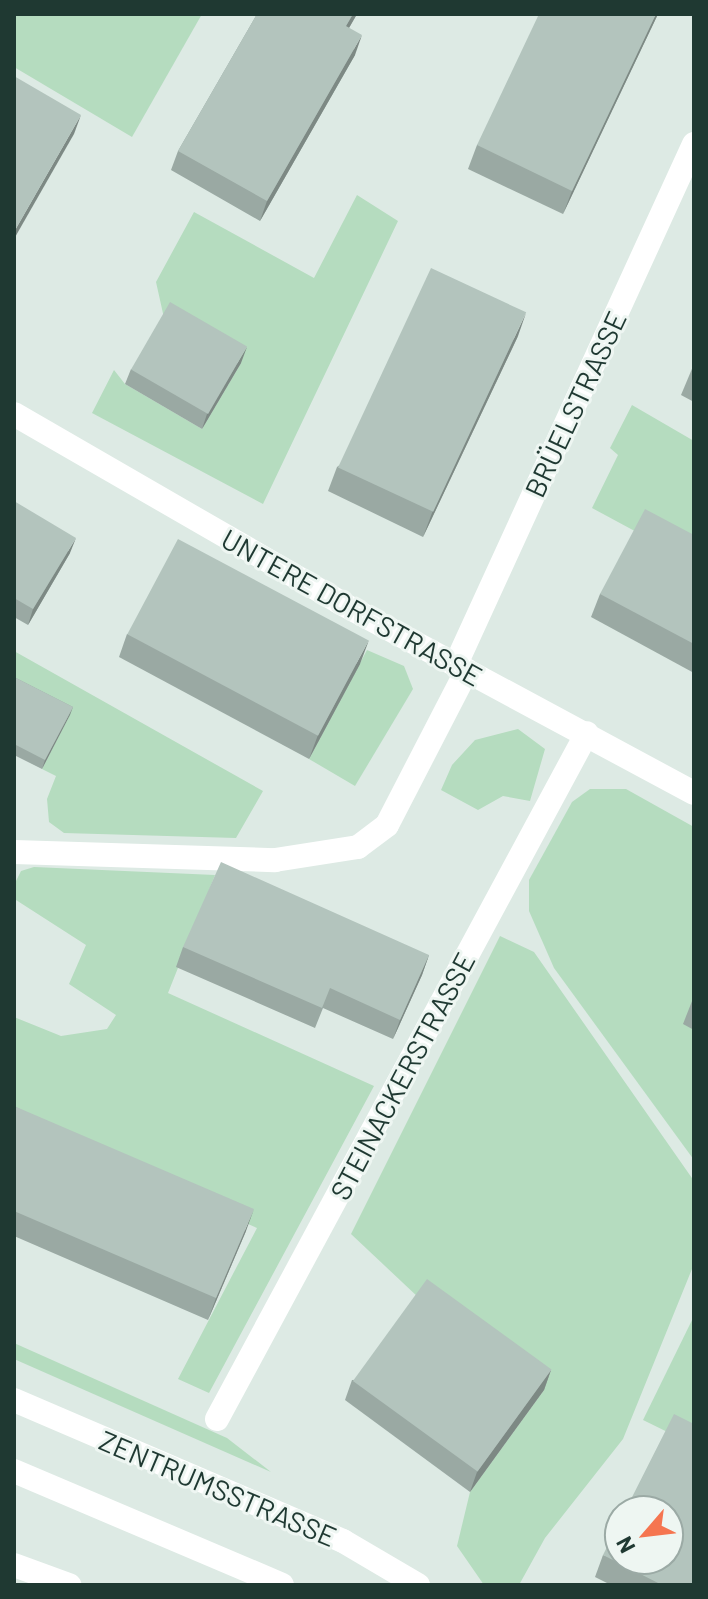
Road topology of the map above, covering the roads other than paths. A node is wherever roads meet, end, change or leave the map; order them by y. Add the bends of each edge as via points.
1 (694, 144) edge
2 (14, 414) edge
3 (462, 667) junction
4 (587, 733) junction
5 (694, 793) edge
6 (14, 852) edge
7 (14, 1400) edge
8 (217, 1419) dead end
9 (14, 1471) edge
10 (15, 1569) edge
11 (69, 1585) edge
12 (282, 1585) edge
13 (418, 1585) edge

1 - 3 street, BRÜELSTRASSE
2 - 3 street, UNTERE DORFSTRASSE
3 - 4 street, UNTERE DORFSTRASSE
3 - 6 street via 387,825 358,847 275,860
4 - 5 street, UNTERE DORFSTRASSE
4 - 8 street, STEINACKERSTRASSE
7 - 13 street, ZENTRUMSSTRASSE via 343,1541
9 - 12 street
10 - 11 street

